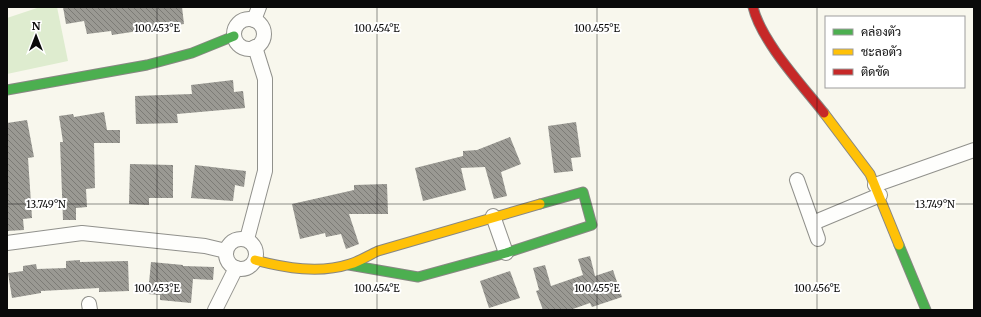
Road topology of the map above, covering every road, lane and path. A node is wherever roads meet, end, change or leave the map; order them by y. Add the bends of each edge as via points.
1 (753, 7) edge
2 (256, 14) edge
3 (234, 36) junction
4 (255, 48) junction
5 (7, 90) edge
6 (974, 150) edge
7 (797, 180) dead end
8 (878, 190) junction
9 (493, 216) junction
10 (813, 223) junction
11 (247, 239) junction
12 (818, 239) dead end
13 (7, 243) edge
14 (226, 251) junction
15 (506, 253) junction
16 (255, 260) junction
17 (349, 265) junction
18 (236, 268) junction
19 (215, 310) edge
20 (926, 310) edge

1 - 8 street via 756,19 766,37 870,174
2 - 3 street via 237,26
2 - 4 street via 264,35
3 - 4 street via 242,47
3 - 5 street via 193,52 144,64
4 - 11 street via 265,79 265,171
6 - 8 street
7 - 10 street
8 - 10 street
8 - 20 street
9 - 15 street
9 - 15 street via 583,192 592,225
9 - 17 street via 378,251
10 - 12 street
11 - 14 street via 233,240
11 - 16 street via 254,246
13 - 14 street via 82,233 188,244
14 - 18 street via 227,260
15 - 17 street via 418,278
16 - 17 street via 298,269
16 - 18 street via 248,267
18 - 19 street

